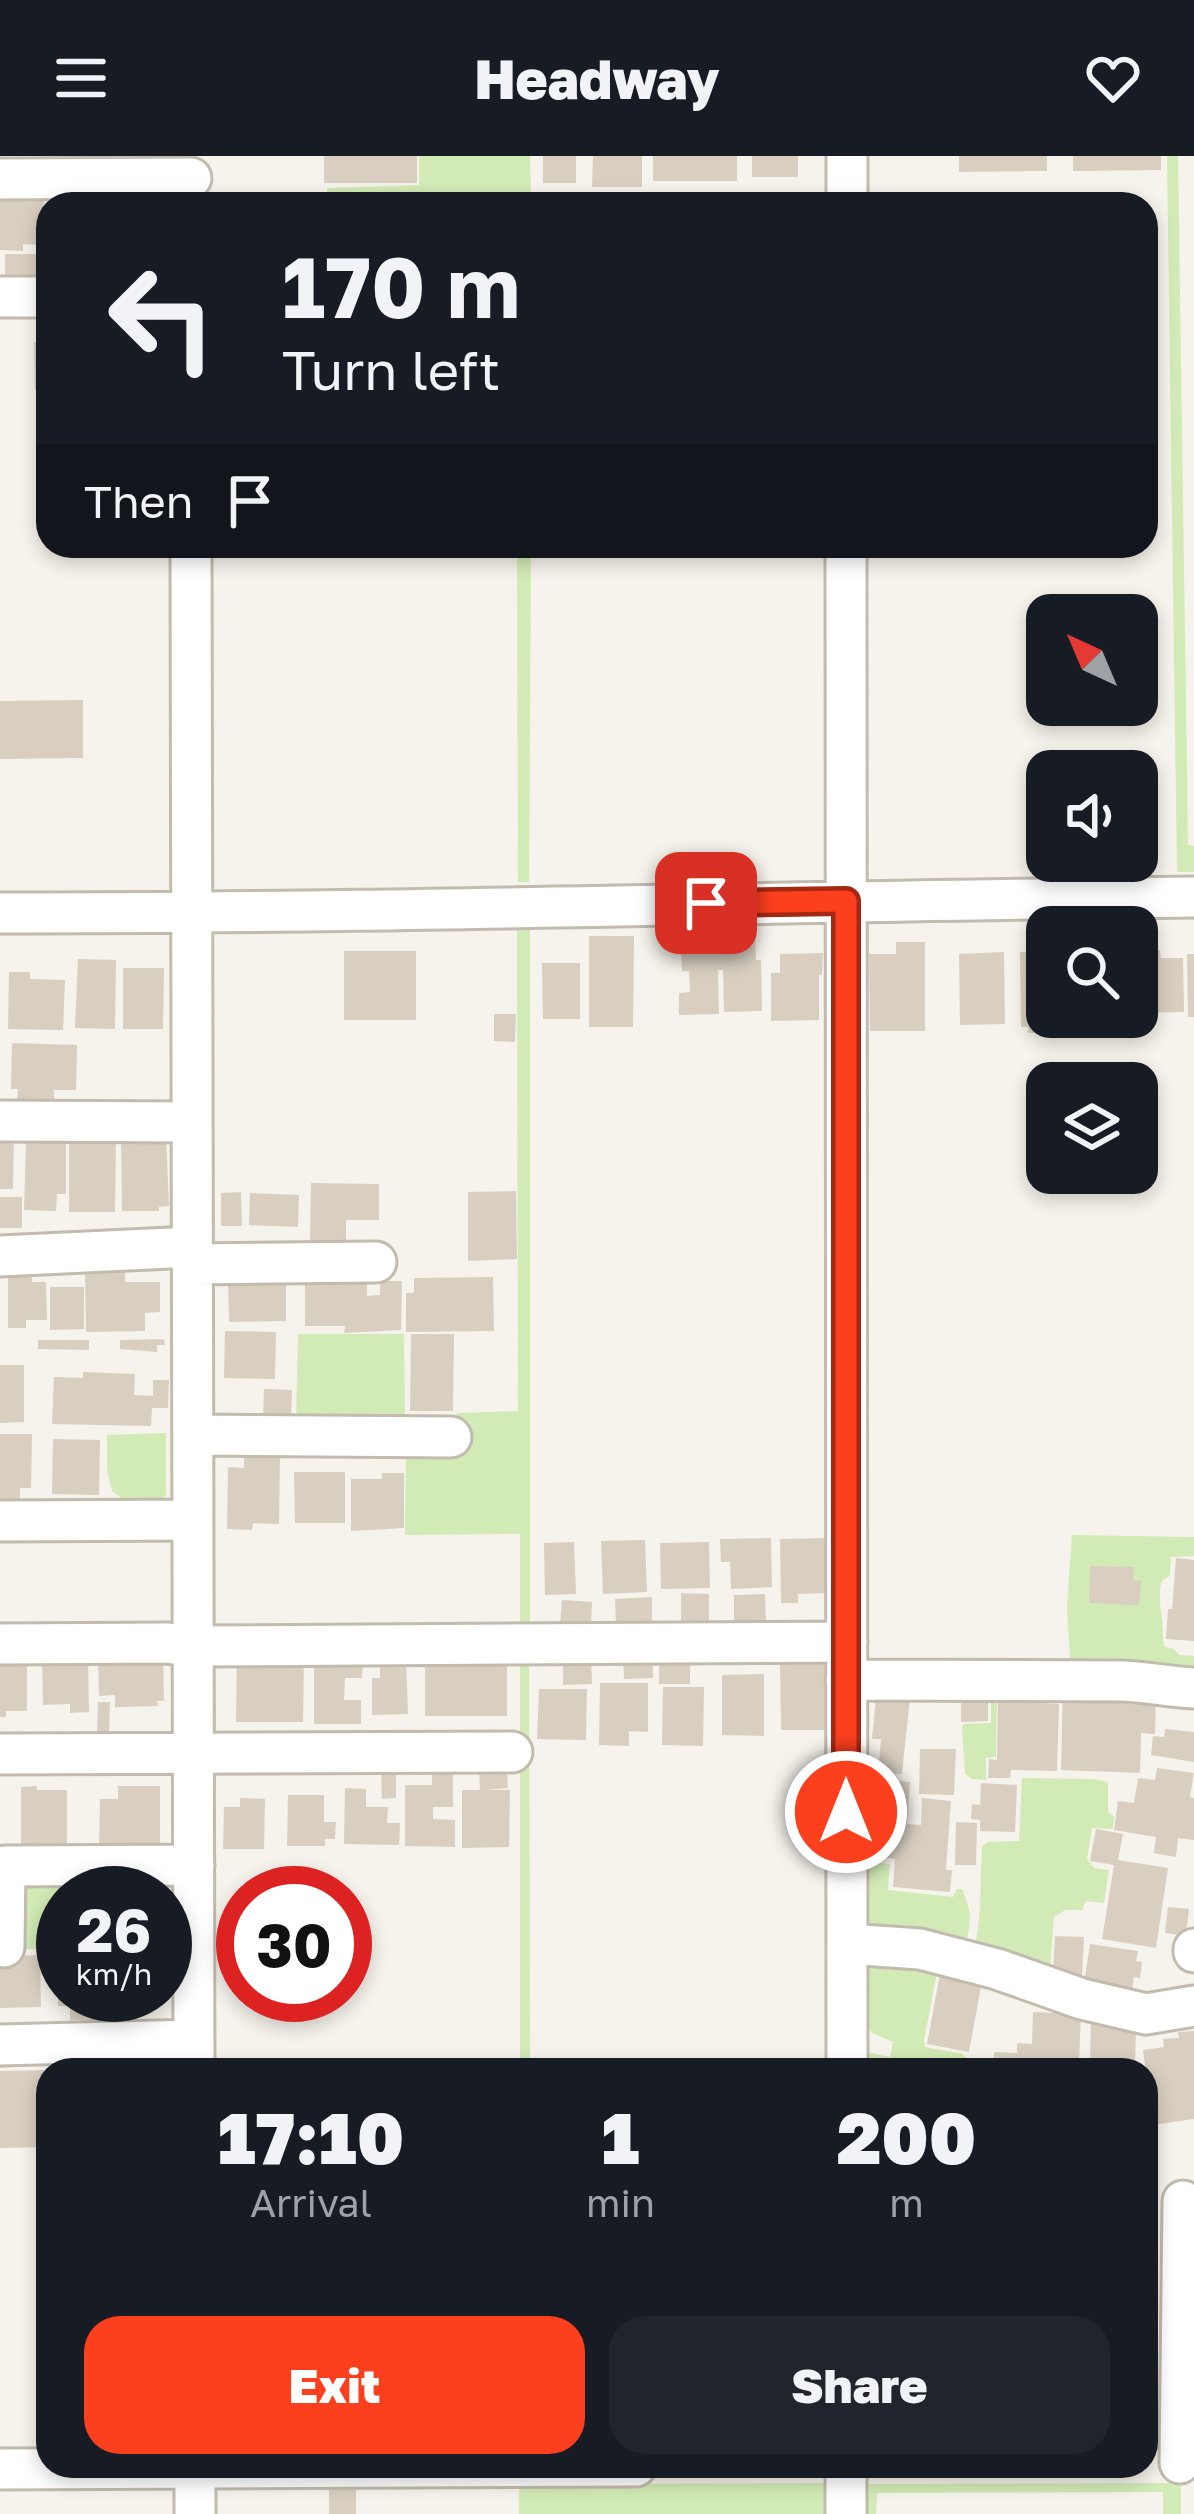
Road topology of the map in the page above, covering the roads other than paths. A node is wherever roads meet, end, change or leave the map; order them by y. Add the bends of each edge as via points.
1 (847, 156) edge
2 (0, 179) edge
3 (191, 180) edge
4 (847, 192) edge
5 (36, 296) edge
6 (0, 297) edge
7 (191, 558) edge
8 (847, 558) edge
9 (1194, 897) edge
10 (846, 901) junction
11 (0, 914) edge
12 (191, 914) junction
13 (0, 1121) edge
14 (191, 1122) junction
15 (0, 1256) edge
16 (192, 1256) junction
17 (376, 1262) dead end
18 (193, 1436) junction
19 (451, 1437) dead end
20 (194, 1520) junction
21 (0, 1521) edge
22 (0, 1644) edge
23 (195, 1646) junction
24 (846, 1661) junction
25 (1194, 1688) edge
26 (512, 1752) dead end
27 (0, 1754) edge
28 (194, 1754) junction
29 (194, 1865) junction
30 (847, 1944) junction
31 (4, 1947) dead end
32 (1194, 2006) edge
33 (0, 2045) edge
34 (194, 2055) edge
35 (847, 2058) edge
36 (1183, 2201) dead end
37 (1174, 2463) edge
38 (0, 2469) edge
39 (36, 2469) edge
40 (195, 2478) edge
41 (846, 2478) edge
42 (195, 2514) edge
43 (846, 2514) edge

1 - 4 street
2 - 3 street
5 - 6 street
7 - 12 street
8 - 10 street
9 - 10 street
10 - 12 street
10 - 24 street
11 - 12 street
12 - 14 street
13 - 14 street
14 - 16 street
15 - 16 street
16 - 17 street
16 - 18 street
18 - 19 street
18 - 20 street
20 - 21 street
20 - 23 street
22 - 23 street
23 - 24 street
23 - 28 street
24 - 25 street
24 - 30 street
26 - 28 street
27 - 28 street
28 - 29 street
29 - 31 street via 5,1866
29 - 34 street
30 - 32 street via 920,1948 1146,2014
30 - 35 street
33 - 34 street
36 - 37 street
38 - 39 street
40 - 42 street
41 - 43 street

